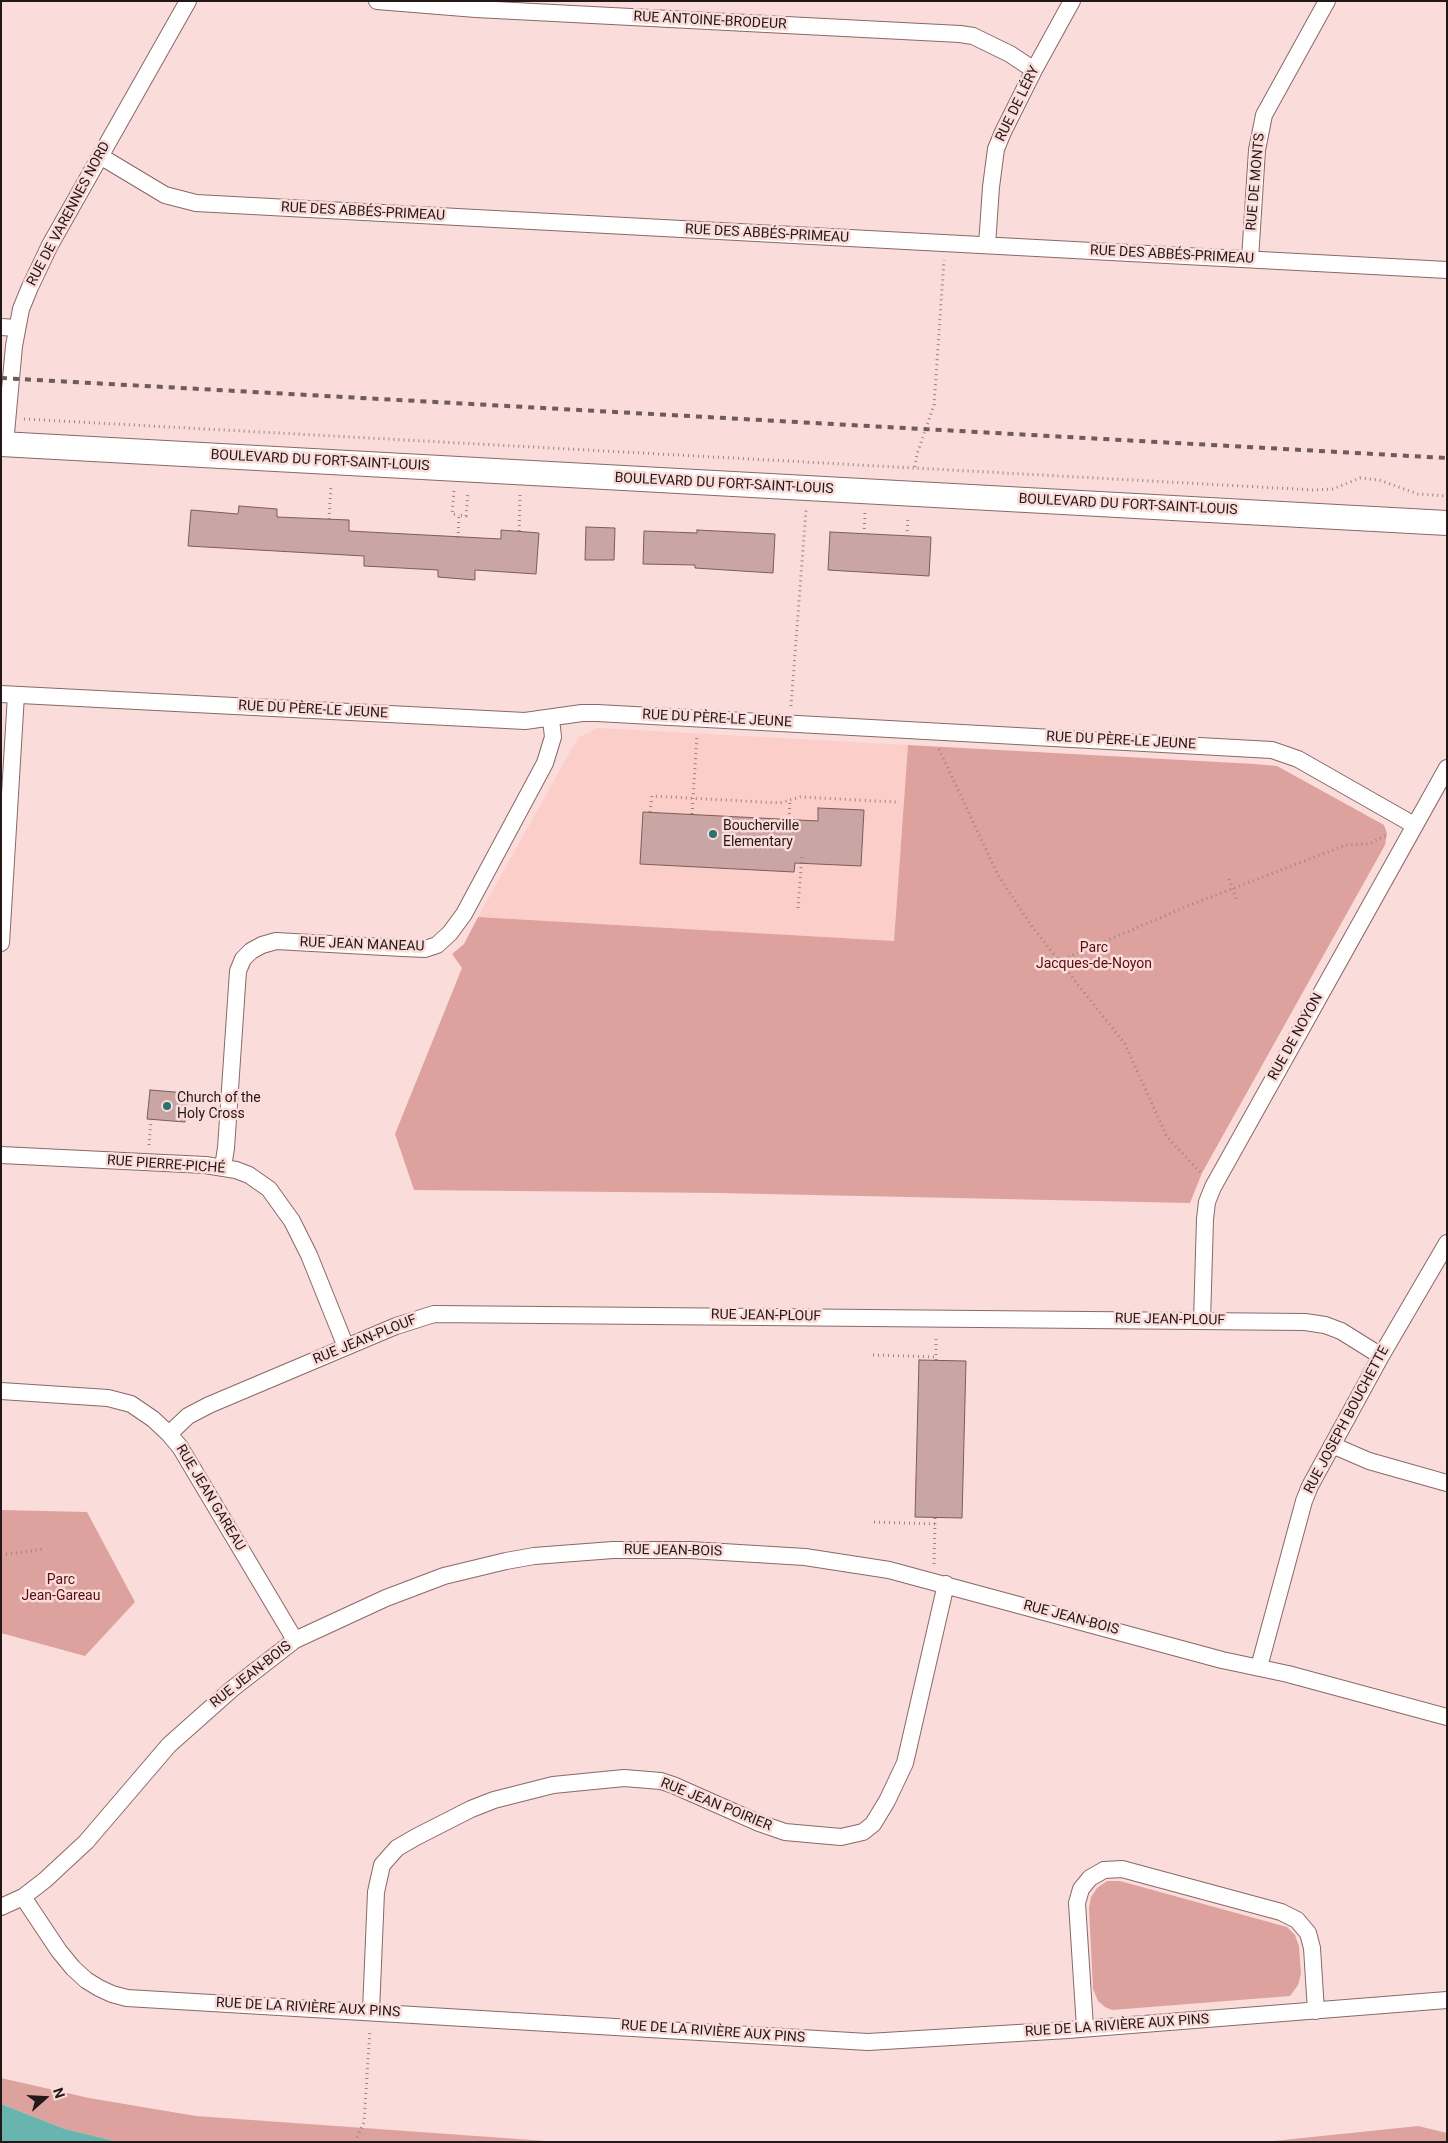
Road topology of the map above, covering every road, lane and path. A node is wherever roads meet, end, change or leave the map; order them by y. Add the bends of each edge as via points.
1 (188, 1) edge
2 (377, 1) edge
3 (1072, 1) edge
4 (1327, 1) edge
5 (1034, 70) junction
6 (100, 156) junction
7 (987, 245) junction
8 (945, 257) dead end
9 (1250, 259) junction
10 (1447, 270) edge
11 (9, 327) edge
12 (37, 420) dead end
13 (3, 444) edge
14 (915, 467) junction
15 (331, 484) dead end
16 (454, 491) dead end
17 (468, 492) dead end
18 (520, 495) dead end
19 (1447, 496) edge
20 (806, 510) dead end
21 (865, 514) dead end
22 (459, 515) junction
23 (908, 516) dead end
24 (329, 519) dead end
25 (1447, 523) edge
26 (519, 531) dead end
27 (864, 534) dead end
28 (906, 536) dead end
29 (458, 538) dead end
30 (9, 694) edge
31 (791, 709) dead end
32 (551, 719) junction
33 (697, 732) dead end
34 (937, 744) dead end
35 (1447, 768) edge
36 (693, 798) junction
37 (790, 800) junction
38 (896, 802) dead end
39 (650, 812) dead end
40 (692, 814) dead end
41 (789, 819) dead end
42 (1414, 825) junction
43 (1390, 834) dead end
44 (802, 855) dead end
45 (1228, 879) dead end
46 (1232, 890) junction
47 (1237, 901) dead end
48 (798, 908) dead end
49 (2, 920) edge
50 (1, 943) edge
51 (1059, 961) junction
52 (150, 1120) dead end
53 (148, 1150) dead end
54 (1, 1155) edge
55 (223, 1168) junction
56 (1204, 1177) dead end
57 (1447, 1243) edge
58 (1202, 1321) junction
59 (936, 1331) dead end
60 (346, 1347) junction
61 (873, 1355) dead end
62 (1381, 1356) junction
63 (1, 1390) edge
64 (169, 1434) junction
65 (1332, 1445) junction
66 (1447, 1482) edge
67 (935, 1518) dead end
68 (874, 1522) dead end
69 (935, 1524) junction
70 (45, 1549) dead end
71 (1, 1555) edge
72 (933, 1567) dead end
73 (946, 1584) junction
74 (295, 1640) junction
75 (1259, 1667) junction
76 (1447, 1717) edge
77 (23, 1897) junction
78 (1, 1907) edge
79 (1447, 2000) edge
80 (1316, 2011) junction
81 (370, 2017) junction
82 (1085, 2028) junction
83 (356, 2142) edge

1 - 6 street, RUE DE VARENNES NORD
2 - 5 street, RUE ANTOINE-BRODEUR via 960,34 973,36
3 - 5 street, RUE DE LÉRY
4 - 9 street, RUE DE MONTS via 1272,98 1260,130
5 - 7 street, RUE DE LÉRY via 996,149
6 - 7 street, RUE DES ABBÉS-PRIMEAU via 165,195 196,203
6 - 11 street, RUE DE VARENNES NORD
7 - 9 street, RUE DES ABBÉS-PRIMEAU
8 - 14 path via 934,405
9 - 10 street, RUE DES ABBÉS-PRIMEAU
11 - 13 street, RUE DE VARENNES NORD via 13,351
12 - 14 path, BOULEVARD DU FORT-SAINT-LOUIS
13 - 25 street, BOULEVARD DU FORT-SAINT-LOUIS
14 - 19 path, BOULEVARD DU FORT-SAINT-LOUIS via 1314,490 1333,489 1360,478 1378,480 1418,494
15 - 24 path
16 - 22 path via 452,514
17 - 22 path via 466,516
18 - 26 path
20 - 31 path
21 - 27 path
22 - 29 path
23 - 28 path
30 - 32 street, RUE DU PÈRE-LE JEUNE via 525,722
30 - 49 street
32 - 42 street, RUE DU PÈRE-LE JEUNE via 597,713 1272,750 1298,759
32 - 55 street, RUE JEAN MANEAU via 553,737 546,763 464,914 436,945 425,949 276,941 262,945 243,959 238,971
33 - 36 path
34 - 51 path via 998,874
35 - 42 street, RUE DE NOYON
36 - 37 path via 780,803
36 - 39 path via 652,796
36 - 40 path
37 - 38 path via 800,797
37 - 41 path
42 - 58 street, RUE DE NOYON via 1213,1187 1205,1219
43 - 46 path via 1369,844 1346,845
44 - 48 path
45 - 46 path
46 - 47 path
46 - 51 path
49 - 50 street
51 - 56 path via 1125,1044 1167,1137
52 - 53 path
54 - 55 street, RUE PIERRE-PICHÉ
55 - 60 street, RUE PIERRE-PICHÉ via 236,1170 260,1182 278,1199 299,1234
57 - 62 street, RUE JOSEPH BOUCHETTE
58 - 60 street, RUE JEAN-PLOUF via 451,1313 419,1318
58 - 62 street, RUE JEAN-PLOUF via 1325,1325
59 - 61 path via 936,1358
60 - 64 street, RUE JEAN-PLOUF via 209,1404 188,1416
62 - 65 street, RUE JOSEPH BOUCHETTE
63 - 64 street, RUE JEAN GAREAU via 118,1400 140,1409
64 - 74 street, RUE JEAN GAREAU via 180,1447
65 - 66 street via 1370,1462
65 - 75 street, RUE JOSEPH BOUCHETTE via 1304,1502
67 - 69 path
68 - 69 path
69 - 72 path
70 - 71 path
73 - 74 street, RUE JEAN-BOIS via 853,1564 768,1554 673,1549 577,1552 506,1561 444,1576 386,1598
73 - 75 street, RUE JEAN-BOIS via 1222,1660
73 - 81 street, RUE JEAN POIRIER via 905,1762 887,1801 863,1832 841,1837 785,1832 673,1785 624,1778 553,1785 494,1800 416,1837 398,1848 382,1865 376,1892
74 - 77 street, RUE JEAN-BOIS via 258,1667 169,1745 86,1842
75 - 76 street, RUE JEAN-BOIS
77 - 78 street, RUE JEAN-BOIS
77 - 81 street, RUE DE LA RIVIÈRE AUX PINS via 73,1968 86,1980 112,1994 128,1998
79 - 80 street, RUE DE LA RIVIÈRE AUX PINS
80 - 82 street, RUE DE LA RIVIÈRE AUX PINS
80 - 82 street via 1312,1948 1308,1932 1297,1920 1281,1912 1122,1869 1104,1870 1090,1878 1081,1889 1077,1903
81 - 82 street, RUE DE LA RIVIÈRE AUX PINS via 868,2042
81 - 83 path via 364,2122

